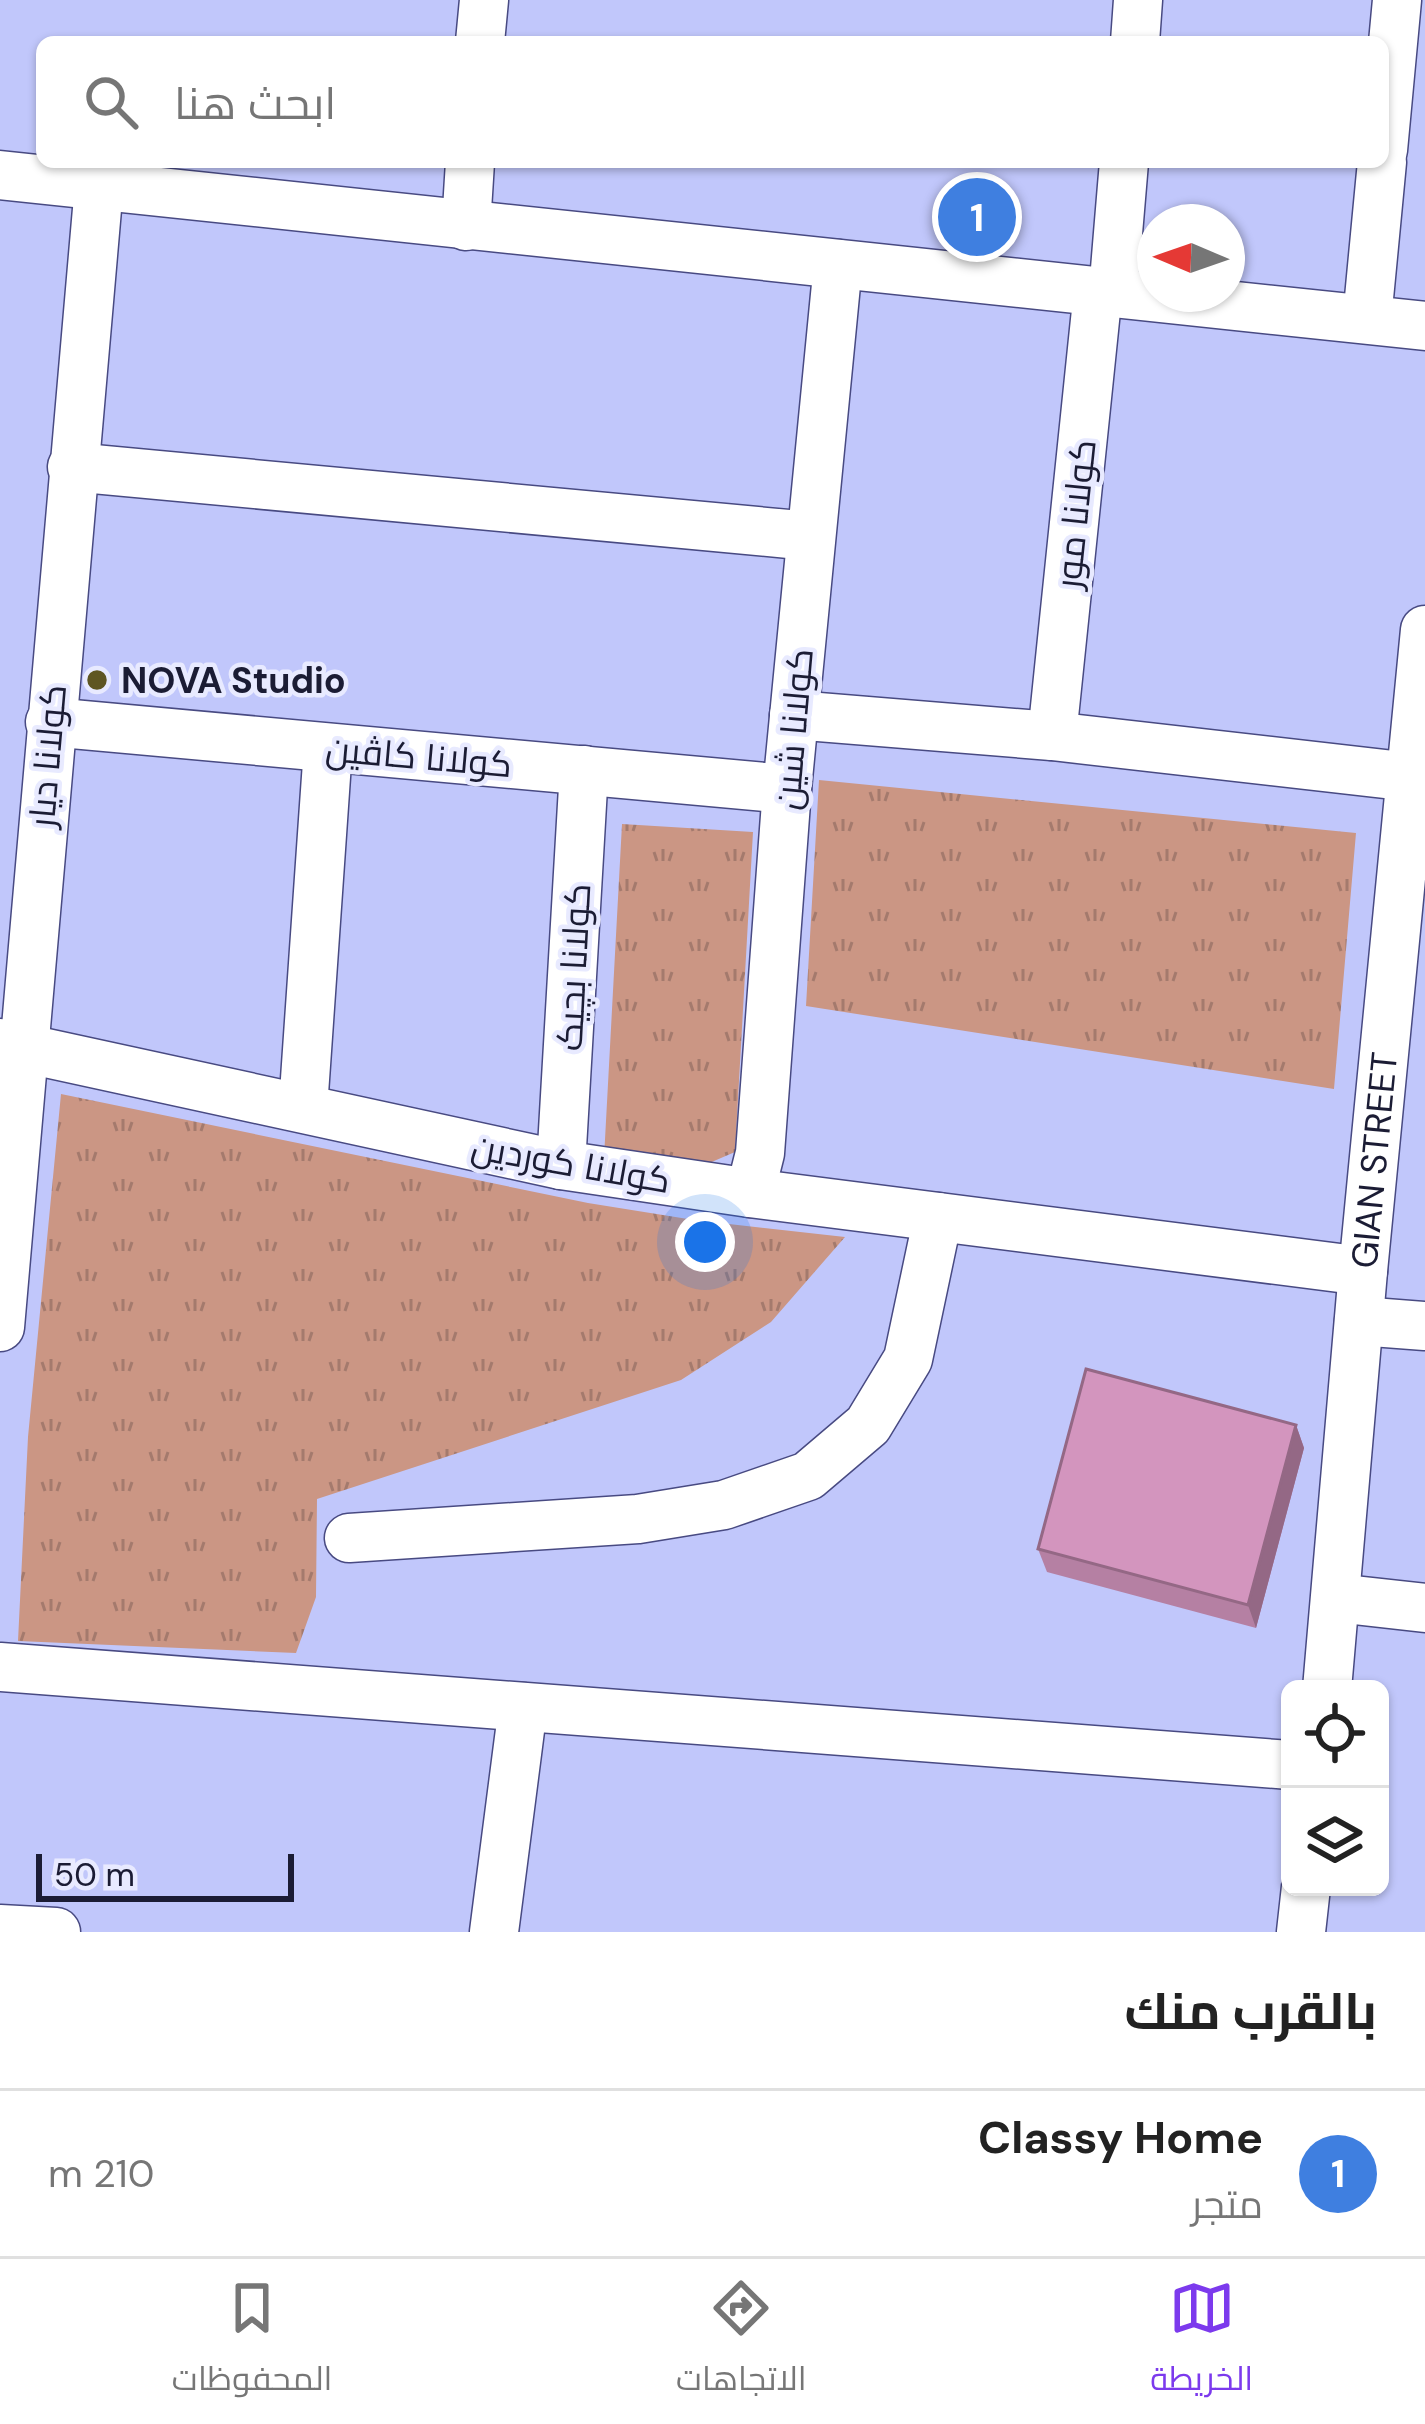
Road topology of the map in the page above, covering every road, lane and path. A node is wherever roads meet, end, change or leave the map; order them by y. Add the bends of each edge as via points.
1 (484, 0) edge
2 (1136, 0) edge
3 (1406, 17) edge
4 (481, 36) edge
5 (1135, 36) edge
6 (1389, 115) edge
7 (470, 168) edge
8 (1123, 168) edge
9 (1381, 168) edge
10 (0, 175) edge
11 (99, 186) junction
12 (466, 226) junction
13 (838, 264) junction
14 (1105, 292) junction
15 (1367, 320) junction
16 (1425, 326) edge
17 (72, 467) junction
18 (811, 536) junction
19 (1425, 630) edge
20 (794, 715) junction
21 (50, 722) junction
22 (1052, 736) junction
23 (328, 748) junction
24 (584, 770) junction
25 (1411, 777) junction
26 (788, 789) junction
27 (1414, 852) edge
28 (11, 1046) edge
29 (303, 1108) junction
30 (562, 1165) junction
31 (750, 1193) junction
32 (938, 1217) junction
33 (1363, 1270) junction
34 (1359, 1321) junction
35 (1425, 1326) edge
36 (0, 1327) edge
37 (349, 1538) dead end
38 (1336, 1598) junction
39 (1425, 1607) edge
40 (0, 1667) edge
41 (1328, 1680) edge
42 (523, 1707) junction
43 (1281, 1764) edge
44 (1305, 1896) edge
45 (0, 1929) edge
46 (56, 1932) edge
47 (494, 1932) edge
48 (1301, 1932) edge

1 - 4 street
2 - 5 street
3 - 6 street
7 - 12 street
8 - 14 street, کولانا مور
9 - 15 street
10 - 11 street
11 - 12 street
11 - 17 street, کولانا دیار
12 - 13 street
13 - 14 street
13 - 18 street, کولانا شین
14 - 15 street
14 - 22 street, کولانا مور
15 - 16 street
17 - 18 street
17 - 21 street, کولانا دیار
18 - 20 street, کولانا شین
19 - 25 street, GIAN STREET
20 - 22 street
20 - 26 street, کولانا شین
21 - 23 street, کولانا کاڤین
21 - 28 street, کولانا دیار
22 - 25 street
23 - 24 street, کولانا کاڤین
23 - 29 street
24 - 26 street, کولانا کاڤین
24 - 30 street, کولانا بچیک
25 - 27 street, GIAN STREET
26 - 31 street, کولانا شین via 760,1153
27 - 33 street, GIAN STREET
28 - 29 street, کولانا کوردین
28 - 36 street, کولانا دیار
29 - 30 street, کولانا کوردین
30 - 31 street, کولانا کوردین
31 - 32 street, کولانا کوردین
32 - 33 street, کولانا کوردین
32 - 37 street via 908,1359 868,1425 808,1476 724,1505 638,1520
33 - 34 street, GIAN STREET
34 - 35 street
34 - 38 street, GIAN STREET
38 - 39 street
38 - 41 street, GIAN STREET
40 - 42 street
42 - 43 street
42 - 47 street
44 - 48 street
45 - 46 street

